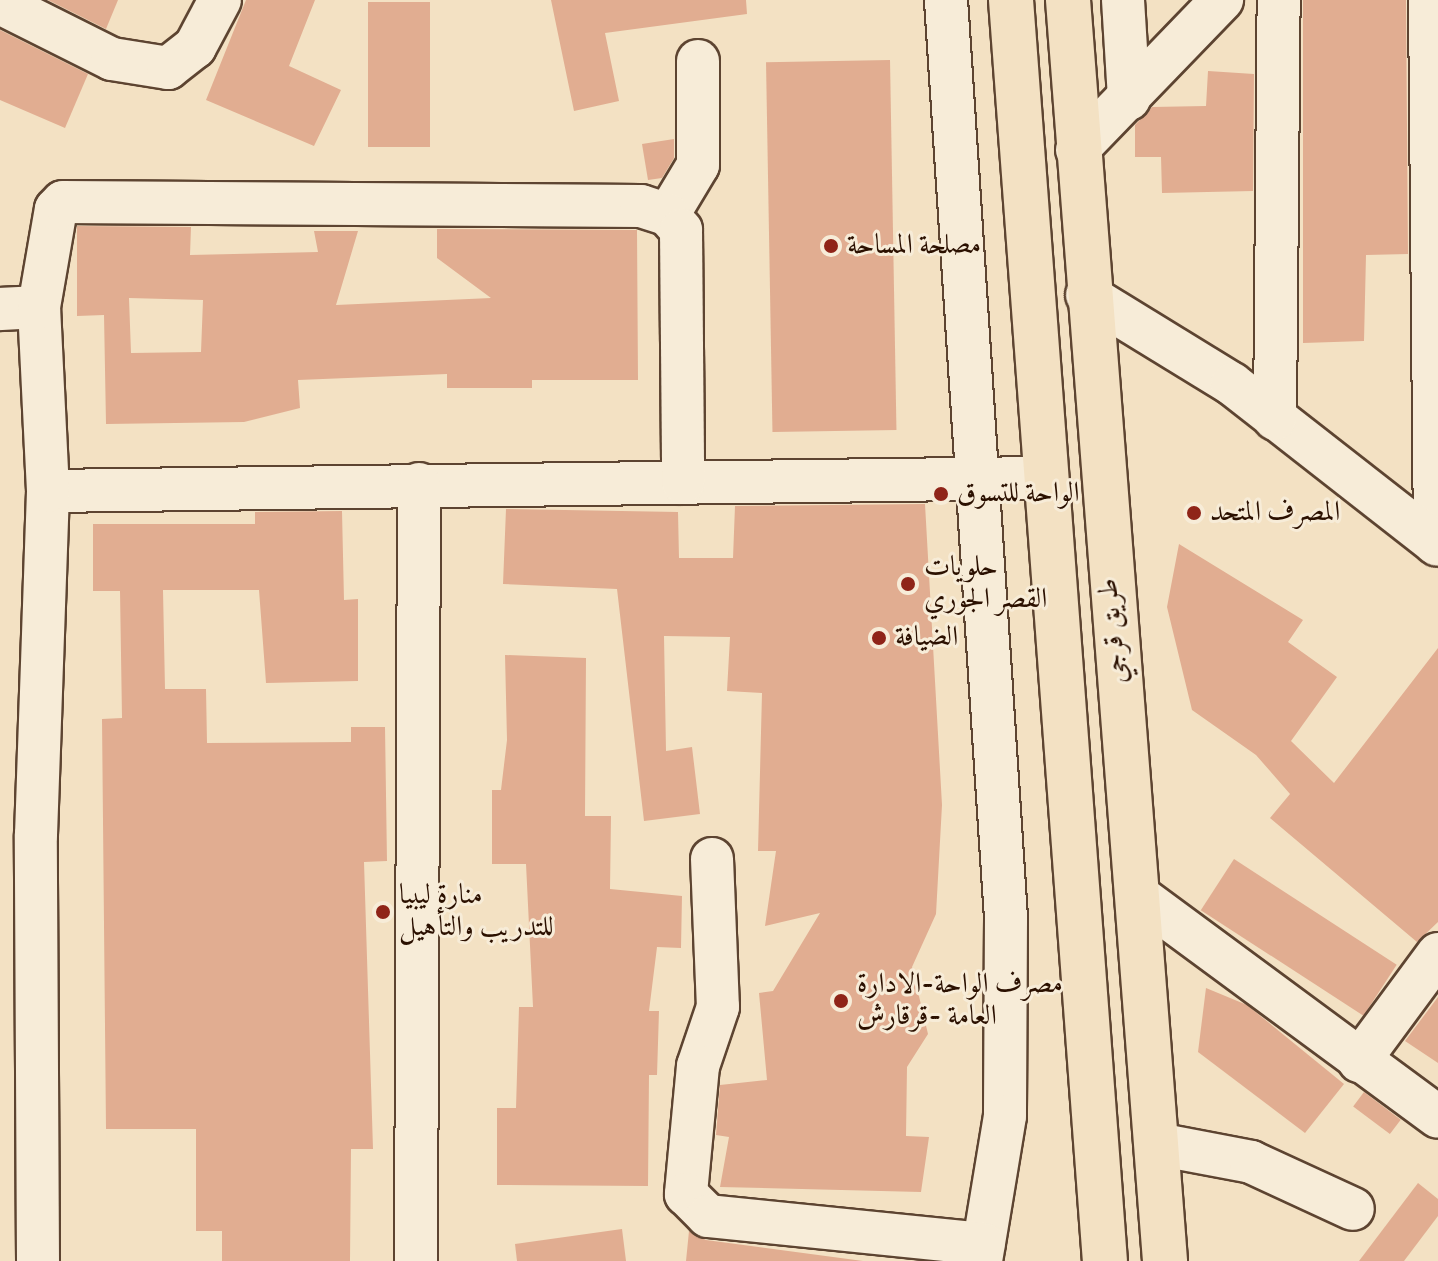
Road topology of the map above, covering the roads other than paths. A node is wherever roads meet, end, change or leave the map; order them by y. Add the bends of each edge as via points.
1 (220, 0) edge
2 (946, 0) edge
3 (1011, 0) edge
4 (1068, 0) edge
5 (1123, 0) edge
6 (1222, 0) edge
7 (1279, 0) edge
8 (1430, 0) edge
9 (0, 3) edge
10 (698, 61) dead end
11 (1129, 99) junction
12 (1077, 150) junction
13 (668, 215) junction
14 (1087, 295) junction
15 (19, 308) edge
16 (1271, 361) junction
17 (1232, 384) junction
18 (1275, 419) junction
19 (973, 476) junction
20 (1046, 478) junction
21 (683, 483) junction
22 (419, 484) junction
23 (48, 491) junction
24 (1436, 544) edge
25 (18, 836) edge
26 (712, 859) dead end
27 (1140, 897) junction
28 (1438, 954) edge
29 (1359, 1061) junction
30 (1438, 1117) edge
31 (1157, 1144) junction
32 (1353, 1209) dead end
33 (982, 1253) edge
34 (38, 1261) edge
35 (416, 1261) edge
36 (1105, 1261) edge
37 (1165, 1261) edge

1 - 9 street via 195,47 168,68 112,59
2 - 19 street
3 - 20 highway, طريق قرجي
4 - 12 highway, طريق قرجي
5 - 11 street
6 - 11 street
7 - 16 street
8 - 24 street
10 - 13 street via 698,165
11 - 12 street
12 - 14 highway, طريق قرجي
13 - 15 street via 641,206 63,202 52,217
13 - 21 street via 681,230
14 - 17 street
14 - 27 highway, طريق قرجي
15 - 23 street
16 - 17 street
16 - 18 street
17 - 18 street
18 - 24 street
19 - 20 street
19 - 21 street
19 - 33 street via 1006,919 1005,1116
20 - 36 highway, طريق قرجي
21 - 22 street
22 - 23 street
22 - 35 street
23 - 25 street
25 - 34 street
26 - 33 street via 718,1007 698,1066 686,1194 708,1216
27 - 29 street
27 - 31 highway, طريق قرجي
28 - 29 street
29 - 30 street
31 - 32 street via 1251,1162
31 - 37 highway, طريق قرجي

